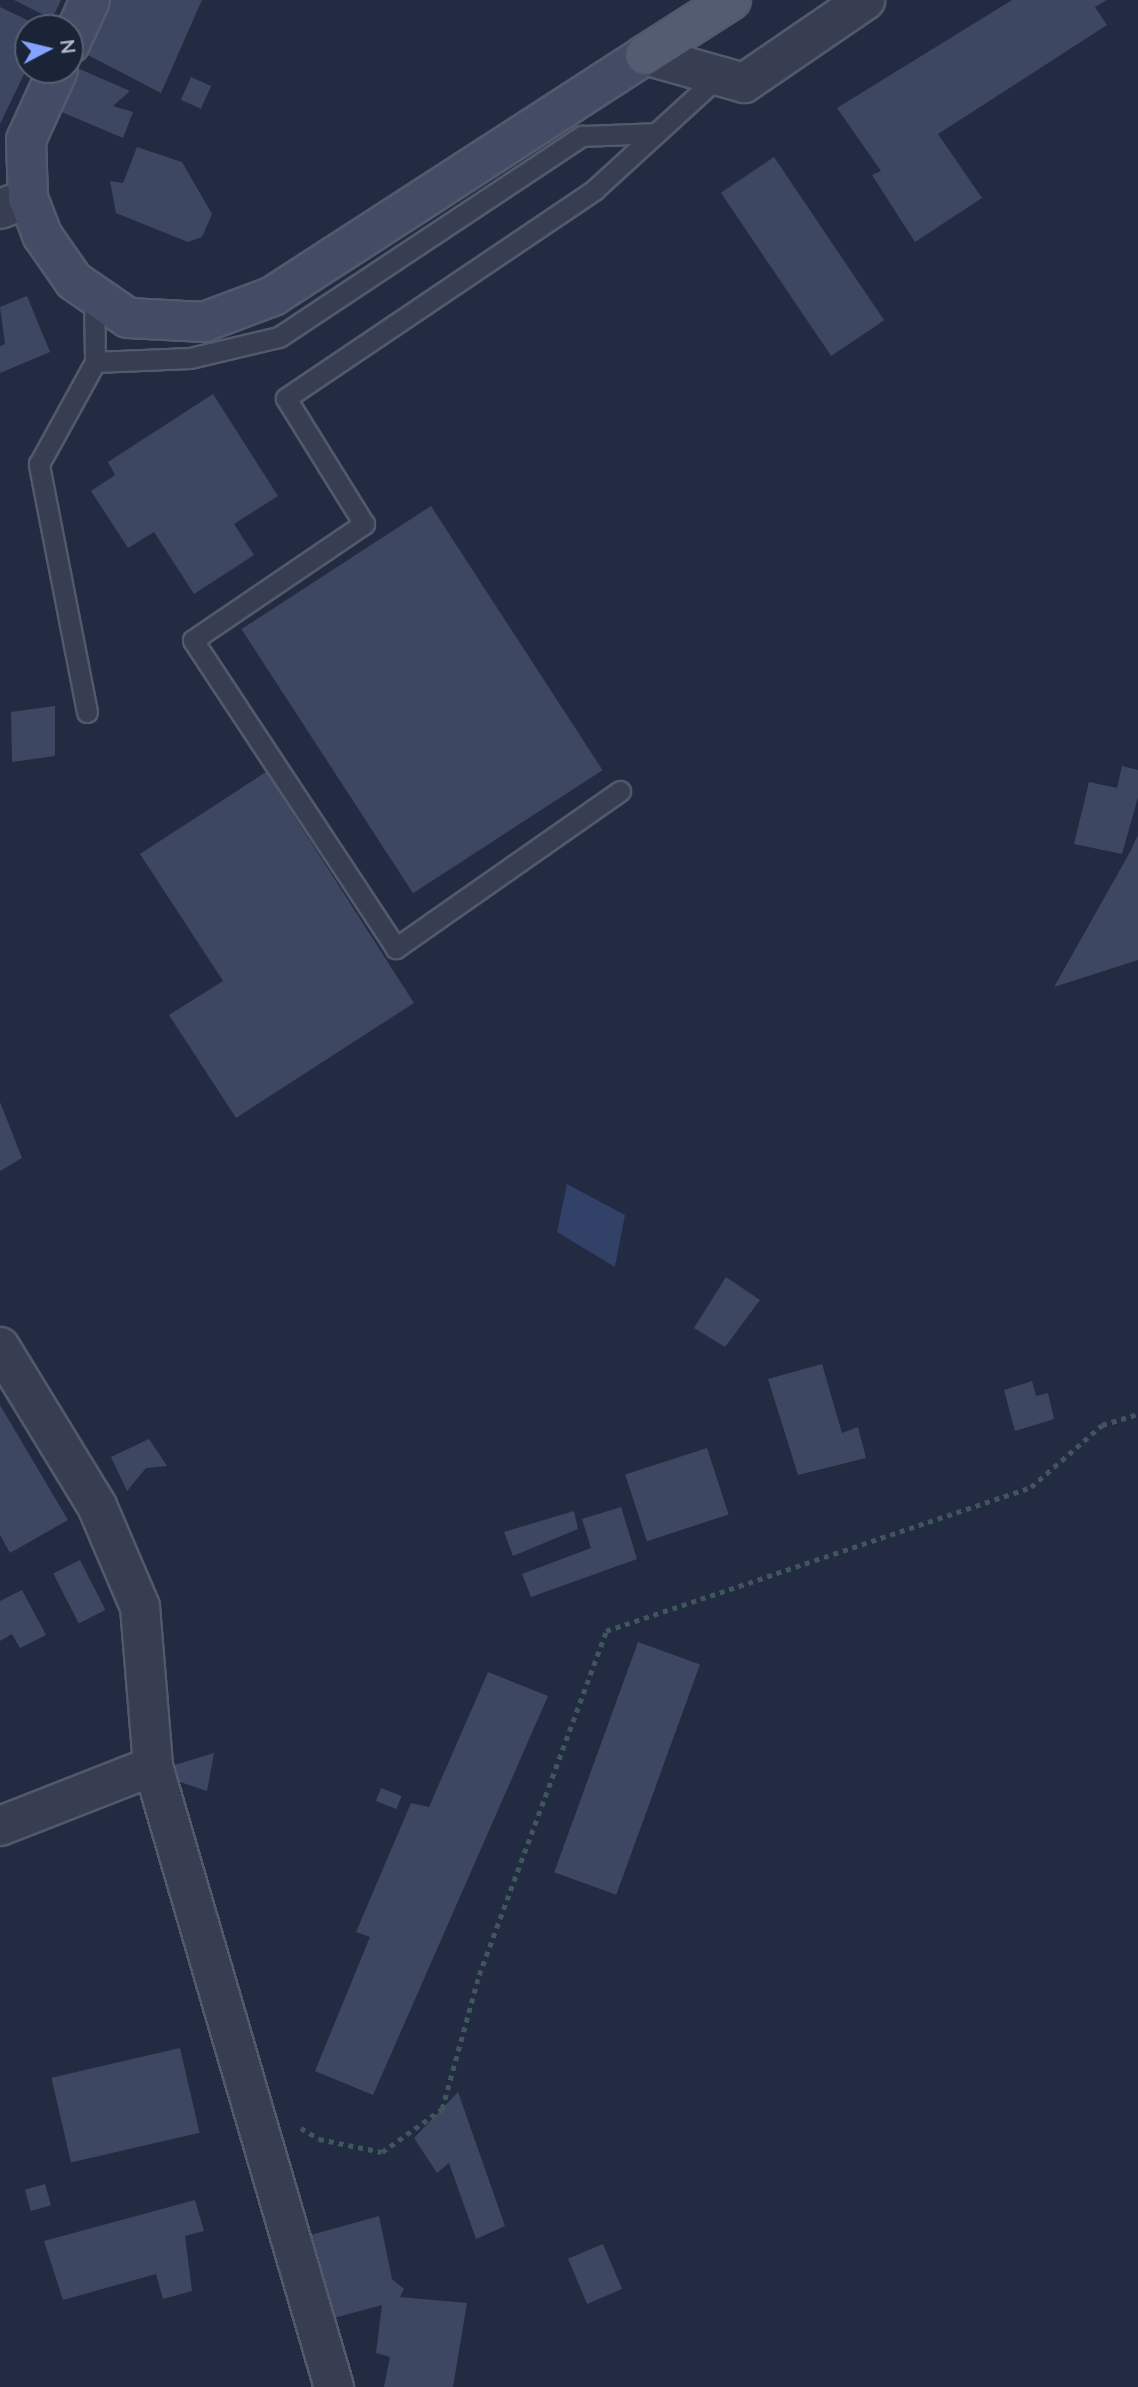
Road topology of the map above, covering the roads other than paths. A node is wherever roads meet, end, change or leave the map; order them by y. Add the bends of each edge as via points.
1 (730, 0) edge
2 (865, 0) edge
3 (645, 55) junction
4 (719, 76) junction
5 (52, 84) edge
6 (656, 133) junction
7 (14, 204) edge
8 (94, 295) junction
9 (95, 362) junction
10 (88, 712) dead end
11 (620, 791) dead end
12 (0, 1347) edge
13 (153, 1766) junction
14 (0, 1826) edge
15 (334, 2387) edge

1 - 3 main road
2 - 4 street via 744,83
3 - 4 street
3 - 8 main road via 272,296 204,322 128,318
4 - 6 lane
5 - 7 main road via 26,140
6 - 9 lane via 582,136 279,337 190,358
6 - 11 lane via 594,190 286,398 364,524 193,640 396,948
7 - 8 main road via 74,281
8 - 9 lane
9 - 10 lane via 39,464
12 - 13 street via 97,1506 140,1608
13 - 14 street
13 - 15 street

